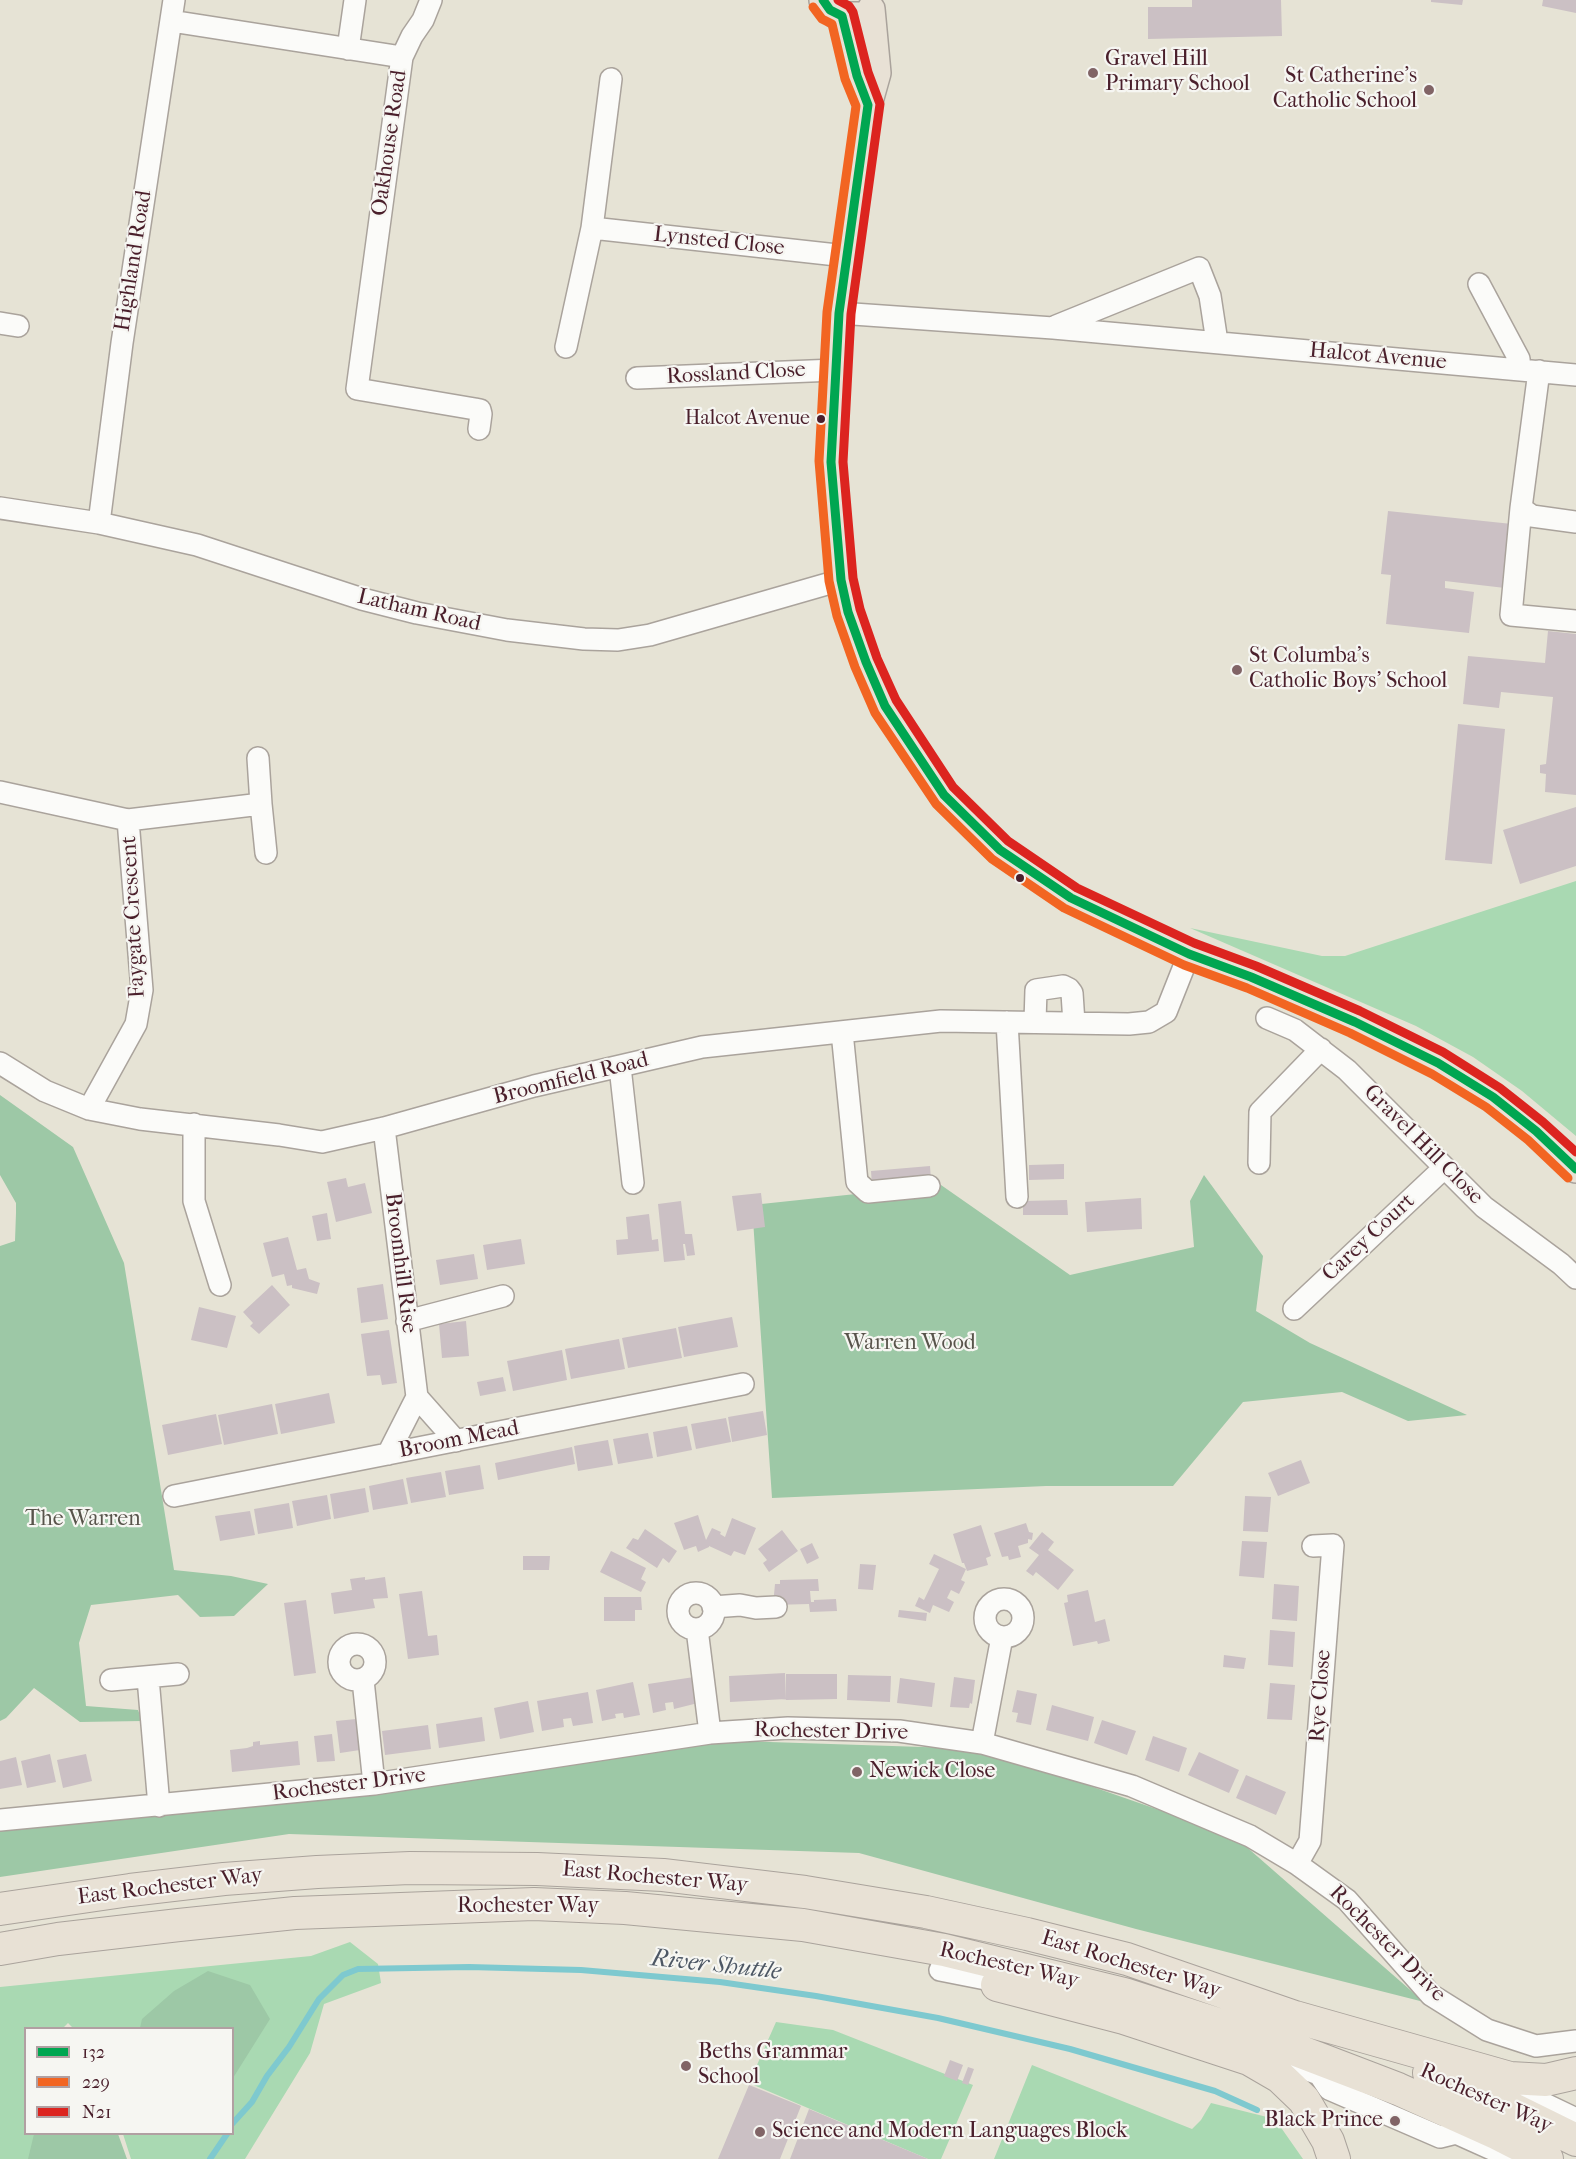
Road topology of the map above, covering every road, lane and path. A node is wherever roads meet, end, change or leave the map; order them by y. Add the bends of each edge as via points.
1 (174, 0) edge
2 (355, 0) edge
3 (431, 0) edge
4 (873, 4) edge
5 (824, 6) edge
6 (171, 21) junction
7 (348, 49) junction
8 (402, 57) junction
9 (611, 79) dead end
10 (868, 105) junction
11 (592, 228) junction
12 (846, 256) junction
13 (1479, 285) dead end
14 (839, 313) junction
15 (1053, 328) junction
16 (1217, 342) junction
17 (566, 347) dead end
18 (835, 369) junction
19 (1530, 371) junction
20 (1576, 375) edge
21 (637, 378) dead end
22 (479, 429) dead end
23 (0, 508) edge
24 (1521, 508) junction
25 (1576, 522) edge
26 (99, 523) junction
27 (841, 580) junction
28 (1576, 621) edge
29 (258, 758) dead end
30 (0, 792) edge
31 (261, 804) junction
32 (128, 820) junction
33 (266, 853) dead end
34 (1189, 954) junction
35 (1267, 1018) dead end
36 (1006, 1022) junction
37 (1035, 1022) junction
38 (1074, 1023) junction
39 (842, 1032) junction
40 (1321, 1049) junction
41 (0, 1063) edge
42 (620, 1067) junction
43 (89, 1110) junction
44 (194, 1124) junction
45 (384, 1128) junction
46 (1259, 1163) dead end
47 (1444, 1168) junction
48 (1576, 1169) edge
49 (633, 1183) dead end
50 (929, 1186) dead end
51 (1017, 1197) dead end
52 (1576, 1278) edge
53 (220, 1285) dead end
54 (503, 1296) dead end
55 (1294, 1309) dead end
56 (407, 1320) junction
57 (743, 1384) dead end
58 (417, 1397) junction
59 (456, 1441) junction
60 (388, 1454) junction
61 (174, 1496) dead end
62 (1313, 1546) dead end
63 (713, 1607) junction
64 (776, 1607) dead end
65 (697, 1629) junction
66 (1002, 1637) dead end
67 (178, 1674) dead end
68 (148, 1678) junction
69 (111, 1680) dead end
70 (363, 1680) dead end
71 (710, 1733) junction
72 (982, 1743) junction
73 (374, 1784) junction
74 (159, 1806) junction
75 (0, 1820) edge
76 (1296, 1864) junction
77 (441, 1907) junction
78 (0, 1910) edge
79 (0, 1949) edge
80 (939, 1970) junction
81 (1295, 2017) junction
82 (1576, 2041) edge
83 (1460, 2064) junction
84 (1576, 2073) edge
85 (1576, 2119) edge
86 (1576, 2140) edge
87 (1334, 2159) edge
88 (1514, 2159) edge
89 (1547, 2159) edge

1 - 6 street, Highland Road
2 - 7 street
3 - 8 street
4 - 5 main road via 857,17
4 - 10 main road via 877,73
5 - 10 main road
6 - 7 street, Oakhouse Road
6 - 26 street, Highland Road
7 - 8 street, Oakhouse Road
8 - 22 street, Oakhouse Road via 357,389 480,410
9 - 11 street
10 - 12 main road
11 - 12 street, Lynsted Close
11 - 17 street
12 - 14 main road
13 - 19 street via 1519,359
14 - 15 street, Halcot Avenue
14 - 18 main road
15 - 16 street, Halcot Avenue
15 - 16 street, Halcot Avenue via 1199,268 1210,296
16 - 19 street, Halcot Avenue
18 - 21 street, Rossland Close
18 - 27 main road via 831,462
19 - 20 street, Halcot Avenue
19 - 24 street via 1530,435
23 - 26 street, Latham Road
24 - 25 street via 1532,516
24 - 28 street via 1511,615
26 - 27 street, Latham Road via 197,545 417,613 584,639 618,640 650,635
27 - 34 main road via 848,612 885,706 945,795 1000,850 1071,898
29 - 31 street
30 - 32 street, Faygate Crescent
31 - 32 street, Faygate Crescent
31 - 33 street
32 - 43 street, Faygate Crescent via 142,990 136,1024
34 - 38 street, Broomfield Road via 1166,1012 1149,1022
34 - 48 main road via 1345,1018 1438,1063 1501,1104
35 - 40 street, Gravel Hill Close via 1295,1030
36 - 37 street, Broomfield Road
36 - 39 street, Broomfield Road via 941,1021
36 - 51 street
37 - 38 street, Broomfield Road
37 - 38 street via 1036,990 1063,986 1072,993
39 - 42 street, Broomfield Road via 702,1047
39 - 50 street via 857,1182 868,1192
40 - 46 street via 1260,1112
40 - 47 street, Gravel Hill Close
41 - 43 street, Broomfield Road via 45,1091
42 - 45 street, Broomfield Road via 534,1086
42 - 49 street
43 - 44 street, Broomfield Road
44 - 45 street, Broomfield Road via 322,1142
44 - 53 street via 194,1201
45 - 56 street, Broomhill Rise
47 - 52 street, Gravel Hill Close via 1484,1207
47 - 55 street, Carey Court
54 - 56 street
56 - 58 street, Broomhill Rise
57 - 59 street, Broom Mead
58 - 59 street
58 - 60 street
59 - 60 street, Broom Mead
60 - 61 street, Broom Mead
62 - 76 street, Rye Close via 1333,1545 1310,1841
63 - 64 street
63 - 65 street via 711,1622
63 - 65 street via 702,1594 690,1594 681,1601 678,1612 682,1623
65 - 71 street
66 - 72 street
67 - 68 street
68 - 69 street
68 - 74 street
70 - 73 street
71 - 72 street, Rochester Drive via 788,1728 899,1731
71 - 73 street, Rochester Drive
72 - 76 street, Rochester Drive via 1132,1786 1250,1836
73 - 74 street, Rochester Drive
74 - 75 street, Rochester Drive
76 - 82 street, Rochester Drive via 1347,1900 1431,1995 1487,2030 1536,2046
77 - 79 highway, East Rochester Way via 296,1913
77 - 80 highway via 806,1944
77 - 89 highway, Rochester Way via 534,1904 625,1908 803,1925 944,1950 1124,1994 1284,2045 1398,2089
78 - 81 highway, East Rochester Way via 130,1890 317,1872 537,1869 663,1875 805,1892 1027,1934 1127,1959
80 - 87 highway via 1124,2018 1249,2059 1280,2077 1304,2100
80 - 88 street via 1051,1992 1187,2029 1319,2074 1329,2089 1440,2137 1456,2133
81 - 83 highway
81 - 86 highway, Rochester Way via 1501,2103
83 - 84 highway via 1510,2078 1546,2080
83 - 85 street

